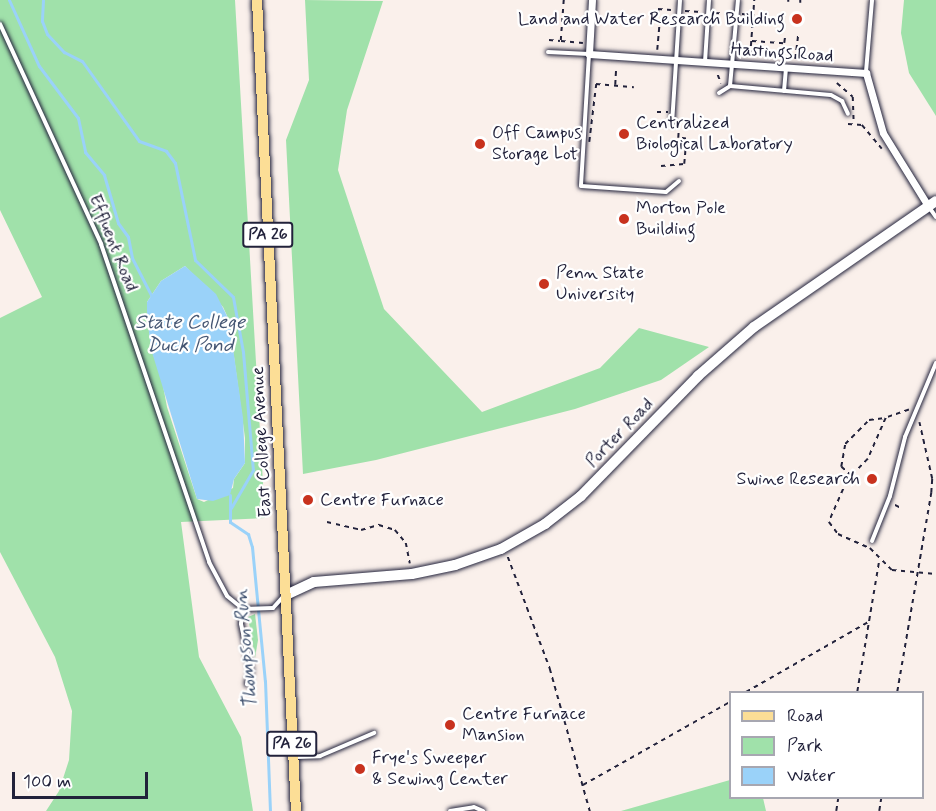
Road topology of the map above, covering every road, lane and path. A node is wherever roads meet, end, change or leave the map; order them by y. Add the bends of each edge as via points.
1 (257, 0) edge
2 (564, 0) edge
3 (592, 0) edge
4 (680, 0) edge
5 (709, 0) edge
6 (738, 0) edge
7 (753, 0) edge
8 (873, 0) edge
9 (679, 10) junction
10 (696, 11) dead end
11 (720, 13) dead end
12 (725, 13) dead end
13 (658, 15) dead end
14 (0, 24) edge
15 (659, 27) dead end
16 (785, 36) dead end
17 (798, 36) dead end
18 (549, 40) dead end
19 (561, 41) junction
20 (751, 41) junction
21 (584, 43) dead end
22 (548, 52) dead end
23 (589, 54) junction
24 (656, 59) junction
25 (676, 61) junction
26 (796, 61) dead end
27 (705, 63) junction
28 (733, 64) junction
29 (749, 65) junction
30 (786, 67) junction
31 (616, 68) dead end
32 (866, 73) junction
33 (718, 75) dead end
34 (837, 83) dead end
35 (615, 85) junction
36 (730, 86) junction
37 (634, 87) dead end
38 (723, 88) junction
39 (784, 91) junction
40 (718, 93) dead end
41 (657, 112) dead end
42 (673, 112) junction
43 (848, 114) dead end
44 (672, 124) joint
45 (848, 124) dead end
46 (854, 124) junction
47 (584, 142) junction
48 (883, 149) dead end
49 (661, 166) dead end
50 (679, 181) dead end
51 (932, 204) edge
52 (936, 217) edge
53 (936, 363) edge
54 (919, 407) junction
55 (886, 418) junction
56 (851, 476) junction
57 (932, 479) junction
58 (936, 479) edge
59 (888, 502) junction
60 (901, 508) dead end
61 (327, 522) dead end
62 (872, 541) dead end
63 (504, 548) junction
64 (879, 560) junction
65 (412, 574) junction
66 (916, 574) junction
67 (936, 574) edge
68 (286, 595) junction
69 (243, 609) junction
70 (868, 622) junction
71 (247, 684) dead end
72 (749, 691) edge
73 (857, 691) edge
74 (897, 691) edge
75 (729, 703) edge
76 (374, 733) dead end
77 (292, 757) junction
78 (583, 785) junction
79 (296, 811) edge
80 (450, 811) edge
81 (483, 811) edge
82 (590, 811) edge

1 - 68 main road, East College Avenue / PA 26
2 - 19 path
3 - 23 street
4 - 9 lane
5 - 27 lane
6 - 28 lane
7 - 20 path
8 - 32 lane
9 - 10 path
9 - 13 path via 658,9
9 - 25 lane
11 - 12 path
14 - 69 lane, Effluent Road via 101,244 191,515 227,596
15 - 24 path
16 - 20 path via 784,43
17 - 26 path
18 - 19 path
19 - 21 path
20 - 29 path
22 - 23 lane
23 - 24 street, Hastings Road
23 - 47 lane
24 - 25 street, Hastings Road
25 - 27 street, Hastings Road
25 - 42 lane
27 - 28 street, Hastings Road
28 - 29 street, Hastings Road
28 - 36 lane
29 - 30 street, Hastings Road
30 - 32 street, Hastings Road
30 - 39 lane
31 - 35 path
32 - 51 street via 883,133
33 - 38 path
34 - 46 path via 855,101
35 - 37 path
35 - 47 path via 596,84 592,142
36 - 38 lane
36 - 39 lane
38 - 40 lane
39 - 43 lane via 838,97
41 - 42 path
42 - 44 lane
44 - 49 path via 680,125 678,140 686,139 684,164
45 - 46 path
46 - 48 path via 862,125
47 - 50 lane via 581,186 666,192
51 - 52 lane
51 - 63 street, Porter Road via 754,327 698,376 581,496 545,525
53 - 54 lane
54 - 55 path
54 - 57 path
54 - 59 lane via 900,454
55 - 56 path via 868,459
55 - 56 path via 869,420 845,444 841,467
56 - 64 path via 829,522 831,529 870,548
57 - 58 path
57 - 66 path
59 - 60 path
59 - 62 lane
61 - 65 path via 361,530 379,525 395,530 406,543
63 - 65 street, Porter Road via 455,565
63 - 78 path via 550,669
64 - 66 path via 892,570
64 - 70 path
65 - 68 street, Porter Road via 314,582
66 - 67 path
66 - 74 path
68 - 69 lane via 269,608
68 - 77 main road, East College Avenue / PA 26
69 - 71 lane via 241,624 251,671
70 - 72 path
70 - 73 path
75 - 78 path
76 - 77 lane via 320,756
77 - 79 main road, East College Avenue / PA 26
78 - 82 path
80 - 81 lane via 474,807

